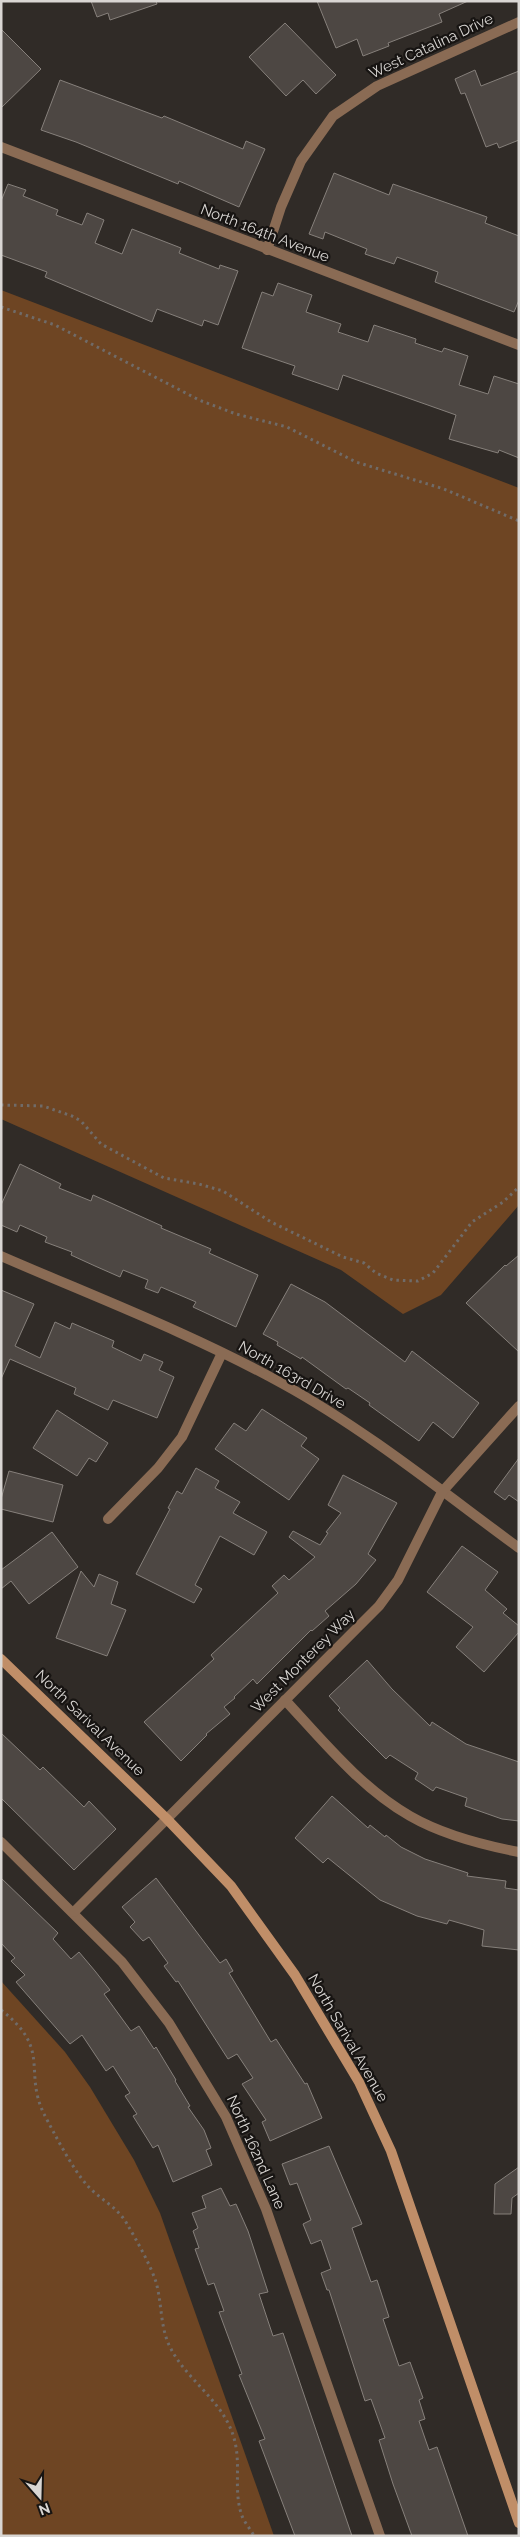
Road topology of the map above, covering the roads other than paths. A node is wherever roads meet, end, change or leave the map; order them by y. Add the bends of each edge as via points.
1 (519, 22) edge
2 (1, 147) edge
3 (267, 250) junction
4 (519, 346) edge
5 (1, 1256) edge
6 (222, 1353) junction
7 (519, 1406) edge
8 (442, 1492) junction
9 (108, 1519) dead end
10 (519, 1548) edge
11 (1, 1659) edge
12 (285, 1700) junction
13 (166, 1818) junction
14 (1, 1842) edge
15 (519, 1852) edge
16 (74, 1912) junction
17 (519, 2523) edge
18 (380, 2536) edge

1 - 3 street, West Catalina Drive via 377,86 333,116 301,161
2 - 3 street, North 164th Avenue
3 - 4 street, North 164th Avenue
5 - 6 street, North 163rd Drive
6 - 8 street, North 163rd Drive via 284,1384 350,1426
6 - 9 street via 182,1437 158,1468
7 - 8 street, West Monterey Way
8 - 10 street, North 163rd Drive
8 - 12 street, West Monterey Way via 398,1580 379,1606
11 - 13 street, North Sarival Avenue
12 - 13 street, West Monterey Way
12 - 15 street via 357,1776 410,1816 466,1839
13 - 16 street, West Monterey Way
13 - 17 street, North Sarival Avenue via 231,1886 295,1975 359,2082 391,2151
14 - 16 street, North 162nd Lane
16 - 18 street, North 162nd Lane via 122,1962 169,2023 226,2117 266,2209

